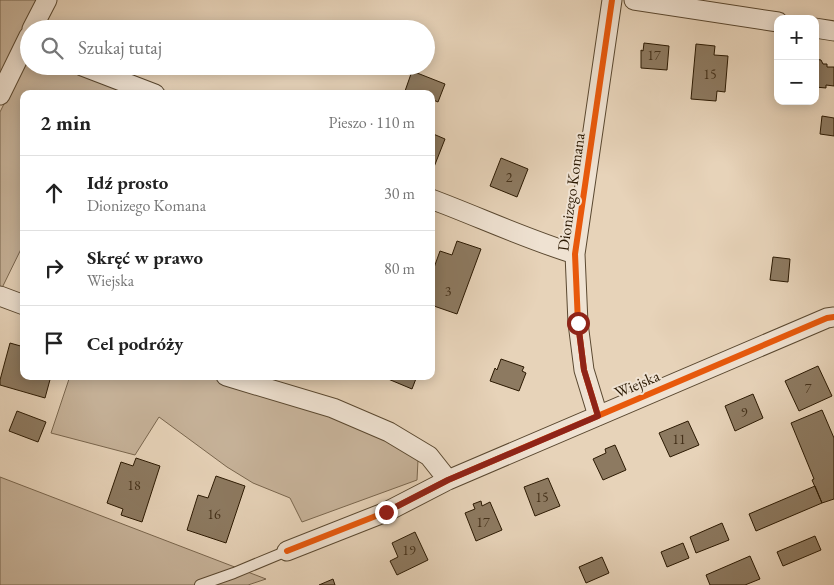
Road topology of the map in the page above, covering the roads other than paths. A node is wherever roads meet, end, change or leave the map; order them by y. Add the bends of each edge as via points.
1 (47, 0) edge
2 (612, 0) edge
3 (634, 0) edge
4 (38, 20) edge
5 (774, 21) edge
6 (819, 29) edge
7 (834, 31) edge
8 (20, 56) edge
9 (105, 75) edge
10 (145, 90) edge
11 (0, 95) edge
12 (435, 201) edge
13 (575, 254) junction
14 (0, 296) edge
15 (20, 304) edge
16 (834, 317) edge
17 (239, 380) edge
18 (598, 416) junction
19 (448, 480) junction
20 (288, 551) joint
21 (200, 585) edge

1 - 4 street
2 - 13 street, Dionizego Komana
3 - 5 street
6 - 7 street
8 - 11 street
9 - 10 street
12 - 13 street
13 - 18 street, Dionizego Komana via 584,370
14 - 15 street
16 - 18 street, Wiejska
17 - 19 street via 333,408 390,432 429,456
18 - 19 street, Wiejska
19 - 20 street, Wiejska via 386,512
20 - 21 lane

